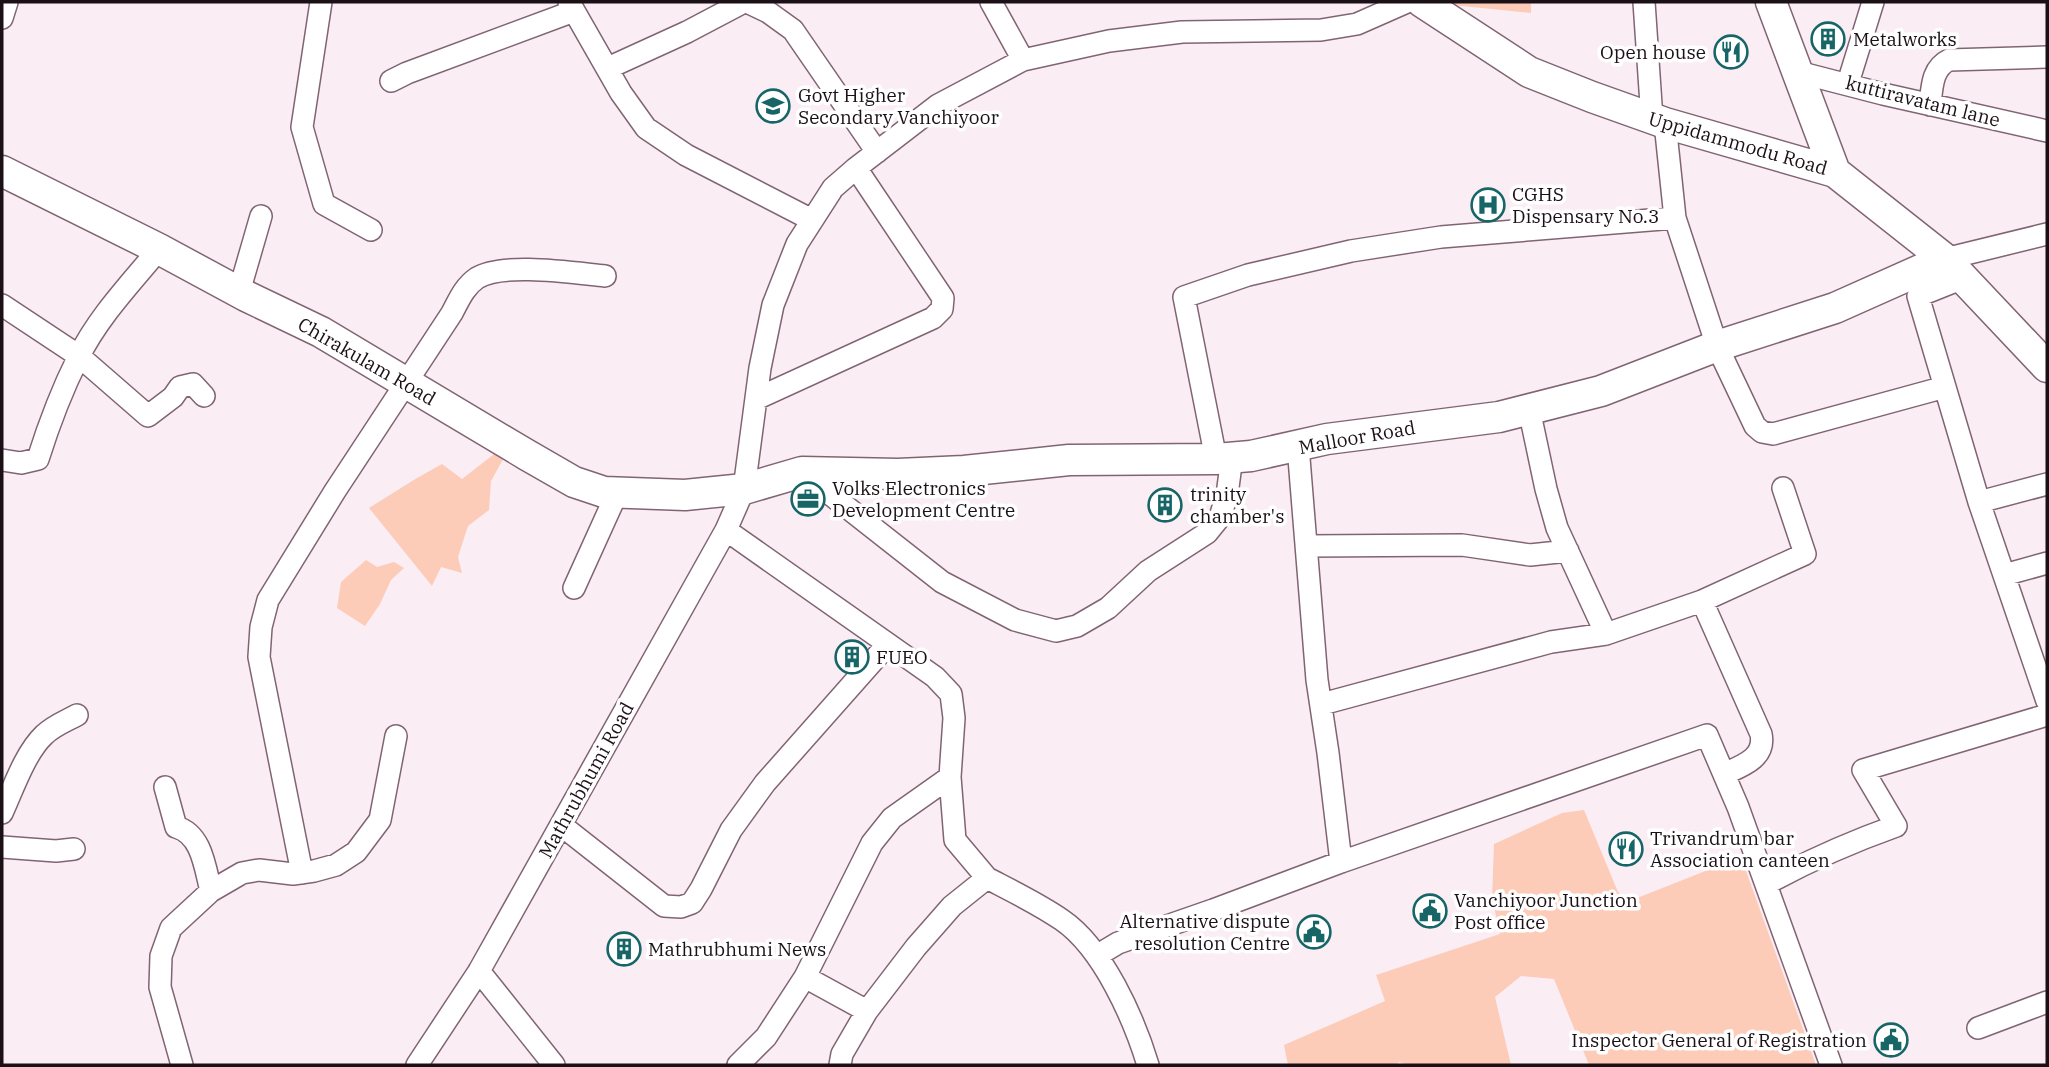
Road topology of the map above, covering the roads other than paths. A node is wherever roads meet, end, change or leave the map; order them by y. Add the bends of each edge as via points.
1 (321, 2) edge
2 (745, 2) edge
3 (991, 2) edge
4 (1407, 2) edge
5 (1422, 2) edge
6 (1644, 2) edge
7 (1771, 2) edge
8 (1873, 2) edge
9 (572, 6) edge
10 (2047, 57) edge
11 (1023, 60) junction
12 (608, 68) junction
13 (1798, 72) junction
14 (391, 81) dead end
15 (1847, 83) junction
16 (1930, 105) junction
17 (1658, 121) junction
18 (2047, 131) edge
19 (877, 152) junction
20 (856, 168) junction
21 (2, 171) edge
22 (1835, 172) junction
23 (261, 216) dead end
24 (1675, 218) junction
25 (812, 220) junction
26 (371, 230) dead end
27 (2047, 234) edge
28 (159, 249) junction
29 (1954, 268) junction
30 (606, 276) dead end
31 (239, 292) junction
32 (2, 305) edge
33 (1717, 346) junction
34 (79, 356) junction
35 (2047, 368) edge
36 (407, 383) junction
37 (1945, 387) junction
38 (204, 396) dead end
39 (756, 399) junction
40 (1529, 409) junction
41 (1298, 446) junction
42 (1224, 458) junction
43 (2, 460) edge
44 (802, 472) junction
45 (2047, 484) edge
46 (1783, 488) dead end
47 (744, 489) junction
48 (617, 493) junction
49 (1979, 502) junction
50 (726, 530) junction
51 (1307, 546) junction
52 (1567, 551) junction
53 (2047, 562) edge
54 (2004, 575) junction
55 (575, 588) dead end
56 (1702, 601) junction
57 (1606, 634) junction
58 (888, 645) junction
59 (2047, 701) edge
60 (1322, 704) junction
61 (77, 715) dead end
62 (2047, 715) edge
63 (396, 736) dead end
64 (1724, 774) junction
65 (950, 777) junction
66 (166, 787) dead end
67 (2, 813) edge
68 (561, 825) junction
69 (2, 847) edge
70 (74, 849) dead end
71 (1340, 862) junction
72 (302, 873) junction
73 (987, 877) junction
74 (1766, 884) junction
75 (211, 891) junction
76 (1098, 956) junction
77 (479, 971) junction
78 (805, 977) junction
79 (2047, 1002) edge
80 (867, 1012) junction
81 (1978, 1028) dead end
82 (182, 1065) edge
83 (417, 1065) edge
84 (554, 1065) edge
85 (738, 1065) edge
86 (840, 1065) edge
87 (1148, 1065) edge
88 (1831, 1065) edge

1 - 26 street via 302,127 324,204
2 - 12 street
2 - 19 street via 793,30
3 - 11 street
4 - 11 street, Mathrubhumi Road via 1357,24 1321,30 1182,32 1109,41
5 - 17 street, Uppidammodu Road via 1530,72
6 - 17 street
7 - 13 street
8 - 15 street
9 - 12 street
9 - 14 street
10 - 16 street via 1949,60 1936,72
11 - 19 street, Mathrubhumi Road via 938,105
12 - 25 street via 646,128 686,155
13 - 15 street, kuttiravatam lane
13 - 22 street
15 - 16 street, kuttiravatam lane
16 - 18 street, kuttiravatam lane
17 - 22 street, Uppidammodu Road
17 - 24 street
19 - 20 street, Mathrubhumi Road
20 - 25 street, Mathrubhumi Road via 833,188
20 - 39 street via 943,298 942,309 933,318
21 - 28 street, Chirakulam Road
22 - 29 street, Uppidammodu Road
23 - 31 street
24 - 33 street
24 - 42 street via 1441,237 1377,247 1248,275 1184,297
25 - 39 street, Mathrubhumi Road via 797,244 773,305
27 - 29 street
28 - 31 street, Chirakulam Road
28 - 34 street via 108,311
29 - 33 street, Malloor Road
29 - 35 street, Uppidammodu Road
29 - 37 street via 1918,296
30 - 36 street via 526,269 478,277 465,288
31 - 36 street, Chirakulam Road via 321,332
32 - 34 street
33 - 37 street via 1755,426 1773,434
33 - 40 street, Malloor Road via 1601,391
34 - 38 street via 148,416 180,387 193,384
34 - 43 street via 38,458 21,463
36 - 48 street, Chirakulam Road via 574,482
36 - 72 street via 282,574 268,600 261,628 259,657
37 - 49 street
39 - 47 street, Mathrubhumi Road
40 - 41 street, Malloor Road
40 - 52 street via 1546,489
41 - 42 street, Malloor Road
41 - 51 street
42 - 44 street, Malloor Road via 1069,460 898,474
42 - 44 street via 1227,495 1220,517 1207,533 1148,571 1108,608 1077,626 1056,631 1014,620 942,582
44 - 47 street, Malloor Road
45 - 49 street
46 - 56 street via 1805,554
47 - 48 street, Chirakulam Road via 685,495
47 - 50 street, Mathrubhumi Road
48 - 55 street
49 - 54 street
50 - 58 street
50 - 68 street, Mathrubhumi Road
51 - 52 street via 1462,545 1530,555
51 - 60 street
52 - 57 street
53 - 54 street
54 - 59 street
56 - 57 street
56 - 64 street via 1762,741 1751,760
57 - 60 street via 1551,642
58 - 65 street via 951,694
58 - 68 street via 765,783 731,830 692,903 664,906
60 - 71 street
61 - 67 street via 37,743
62 - 74 street via 1863,770 1896,826
63 - 72 street via 380,820 356,852 336,865
64 - 71 street via 1707,735
64 - 74 street
65 - 73 street via 955,840
65 - 78 street via 892,818 872,843
66 - 75 street via 176,827 186,830 203,856
68 - 77 street, Mathrubhumi Road
69 - 70 street
71 - 76 street via 1118,943
72 - 75 street via 242,873
73 - 76 street via 1064,920
73 - 80 street via 952,906
74 - 88 street
75 - 82 street via 171,928 161,956 160,987
76 - 87 street via 1139,1036
77 - 83 street, Mathrubhumi Road
77 - 84 street
78 - 80 street
78 - 85 street via 766,1037
79 - 81 street
80 - 86 street

